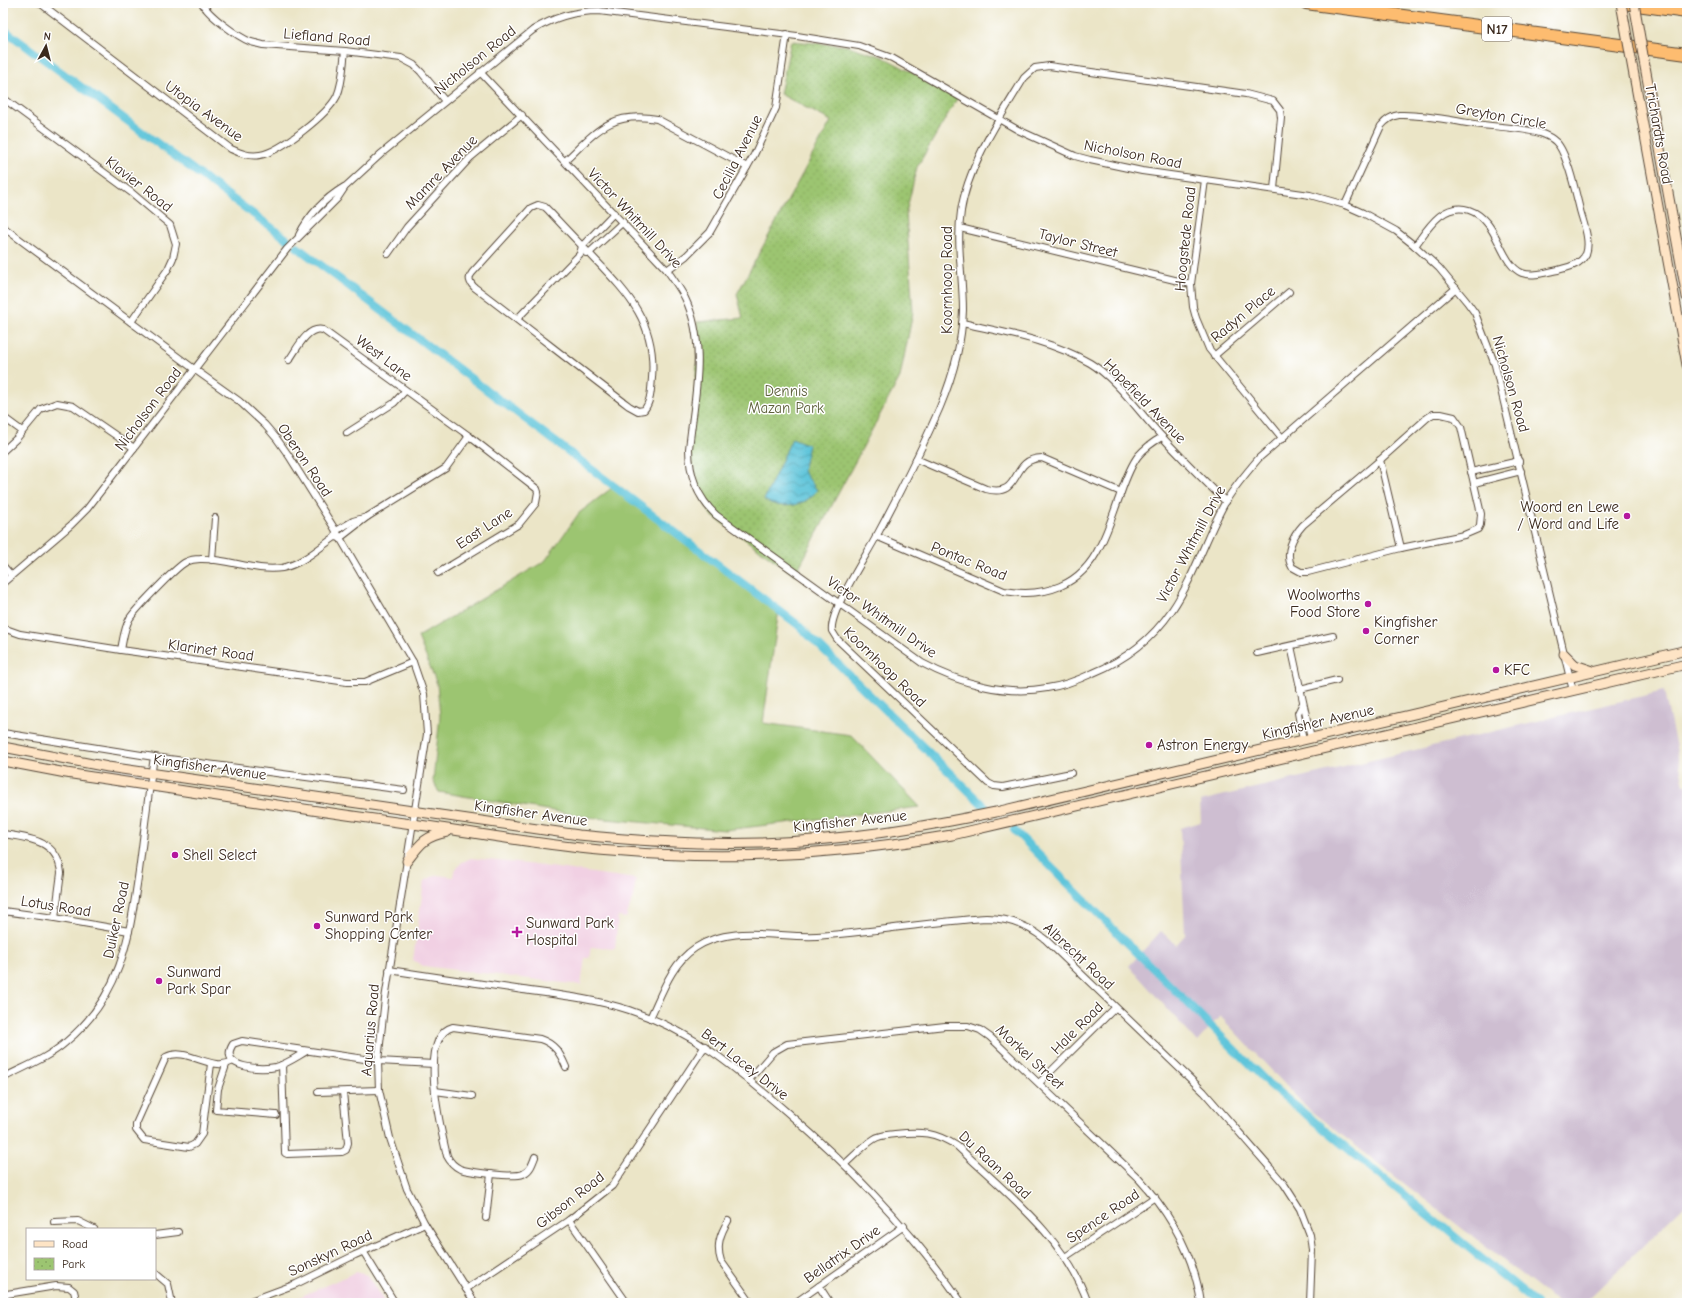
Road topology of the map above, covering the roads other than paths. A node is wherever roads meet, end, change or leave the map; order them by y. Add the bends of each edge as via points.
1 (40, 3) edge
2 (202, 3) edge
3 (1306, 3) edge
4 (1622, 3) edge
5 (1634, 3) edge
6 (46, 5) edge
7 (1687, 12) edge
8 (787, 34) junction
9 (345, 51) junction
10 (1687, 54) edge
11 (480, 72) junction
12 (3, 98) edge
13 (445, 101) junction
14 (522, 116) junction
15 (1000, 119) junction
16 (565, 161) junction
17 (748, 167) junction
18 (1204, 180) junction
19 (1274, 189) junction
20 (1345, 205) junction
21 (614, 213) junction
22 (623, 222) junction
23 (3, 228) edge
24 (960, 228) junction
25 (582, 246) junction
26 (1415, 246) junction
27 (589, 253) junction
28 (388, 254) dead end
29 (580, 254) junction
30 (667, 270) junction
31 (1191, 284) junction
32 (1456, 288) junction
33 (1289, 292) dead end
34 (1687, 297) edge
35 (517, 319) junction
36 (131, 322) junction
37 (962, 323) junction
38 (1214, 356) junction
39 (289, 360) dead end
40 (1687, 365) edge
41 (194, 369) junction
42 (405, 390) junction
43 (3, 417) edge
44 (22, 431) junction
45 (347, 433) dead end
46 (469, 436) junction
47 (1162, 437) junction
48 (1283, 439) junction
49 (134, 448) junction
50 (3, 451) edge
51 (916, 459) junction
52 (1380, 460) junction
53 (1519, 461) junction
54 (1521, 471) junction
55 (1471, 472) junction
56 (1474, 483) junction
57 (1121, 492) junction
58 (1226, 502) junction
59 (216, 518) dead end
60 (337, 535) junction
61 (876, 536) junction
62 (1401, 548) junction
63 (212, 560) junction
64 (3, 566) edge
65 (438, 573) dead end
66 (11, 575) junction
67 (3, 582) edge
68 (840, 604) junction
69 (3, 628) edge
70 (1333, 636) dead end
71 (1291, 646) junction
72 (121, 650) junction
73 (1687, 650) edge
74 (1257, 653) dead end
75 (1564, 654) junction
76 (413, 662) junction
77 (1687, 664) edge
78 (1595, 672) junction
79 (1569, 678) junction
80 (1337, 680) dead end
81 (1300, 689) junction
82 (1573, 691) junction
83 (3, 733) edge
84 (1307, 739) junction
85 (3, 747) edge
86 (154, 757) junction
87 (3, 761) edge
88 (152, 772) junction
89 (1071, 773) dead end
90 (150, 786) junction
91 (404, 790) dead end
92 (414, 811) junction
93 (413, 824) junction
94 (454, 831) junction
95 (3, 834) edge
96 (407, 861) junction
97 (3, 911) edge
98 (55, 918) junction
99 (129, 931) junction
100 (389, 970) junction
101 (1115, 1008) junction
102 (650, 1018) junction
103 (705, 1046) junction
104 (308, 1051) junction
105 (233, 1061) junction
106 (378, 1061) junction
107 (211, 1064) junction
108 (434, 1064) junction
109 (226, 1065) junction
110 (282, 1065) junction
111 (566, 1067) dead end
112 (3, 1078) edge
113 (749, 1080) junction
114 (1039, 1083) junction
115 (380, 1090) junction
116 (435, 1091) junction
117 (318, 1092) dead end
118 (343, 1092) junction
119 (472, 1096) dead end
120 (276, 1115) dead end
121 (535, 1157) dead end
122 (845, 1164) junction
123 (492, 1174) junction
124 (1155, 1197) junction
125 (486, 1218) dead end
126 (569, 1220) junction
127 (728, 1221) dead end
128 (54, 1222) dead end
129 (425, 1224) junction
130 (904, 1226) junction
131 (92, 1228) edge
132 (178, 1232) dead end
133 (156, 1235) edge
134 (363, 1251) junction
135 (1066, 1257) junction
136 (156, 1274) edge
137 (819, 1286) junction
138 (466, 1289) junction
139 (7, 1294) dead end
140 (77, 1303) edge
141 (172, 1303) edge
142 (245, 1303) edge
143 (395, 1303) edge
144 (475, 1303) edge
145 (627, 1303) edge
146 (751, 1303) edge
147 (795, 1303) edge
148 (830, 1303) edge
149 (962, 1303) edge
150 (1088, 1303) edge
151 (1200, 1303) edge
152 (1310, 1303) edge

1 - 6 street, Utopia Avenue
2 - 9 street, Liefland Road via 207,11 240,37 251,42
3 - 10 highway, N17
4 - 7 highway
4 - 40 street, Trichardts Road, bridge
5 - 34 street, Trichardts Road, bridge
6 - 9 street, Utopia Avenue via 231,149 251,156 270,153 282,147 332,105 339,90
8 - 11 street, Nicholson Road via 614,12 582,11 560,16 538,26
8 - 15 street, Nicholson Road via 859,46 887,56
8 - 17 street, Cecilia Avenue via 776,108
9 - 13 street, Liefland Road via 407,60 421,72
11 - 13 street, Nicholson Road
11 - 14 street, Victor Whitmill Drive
12 - 36 street, Klavier Road via 132,193 170,225 176,244 174,258
13 - 41 street, Nicholson Road via 345,187 324,200
14 - 16 street, Victor Whitmill Drive
14 - 28 street, Mamre Avenue via 470,158 407,227
15 - 18 street, Nicholson Road via 1036,139 1090,160
15 - 19 street, Koornhoop Road via 1024,78 1041,67 1267,98 1277,104 1281,118
15 - 24 street, Koornhoop Road via 971,174 963,200
16 - 17 street via 611,122 643,116 656,119
16 - 21 street, Victor Whitmill Drive
17 - 30 street, Cecilia Avenue via 710,232 691,252
18 - 19 street, Nicholson Road
18 - 31 street, Hoogstede Road
19 - 20 street, Nicholson Road via 1310,195
20 - 26 street, Nicholson Road via 1396,231
20 - 26 street, Greyton Circle via 1381,126 1391,117 1425,117 1525,130 1546,135 1557,143 1566,161 1586,232 1587,252 1580,262 1551,272 1523,273 1512,264 1484,219 1466,209 1443,213
21 - 22 street, Victor Whitmill Drive
21 - 25 street
22 - 27 street
22 - 30 street, Victor Whitmill Drive
23 - 36 street, Oberon Road
24 - 31 street, Taylor Street
24 - 37 street, Koornhoop Road
25 - 27 street
25 - 29 street
25 - 35 street via 545,207 538,205 531,208 472,273 469,280 474,287
26 - 32 street, Nicholson Road
27 - 29 street
27 - 35 street via 623,289 646,326 652,376 648,403 644,410 634,410
29 - 35 street
30 - 68 street, Victor Whitmill Drive via 690,310 698,350 689,449 696,490 716,515
31 - 38 street, Hoogstede Road via 1196,318 1202,336
32 - 48 street, Victor Whitmill Drive
32 - 53 street, Nicholson Road via 1475,314 1495,365
33 - 38 street, Radyn Place
36 - 41 street, Oberon Road
37 - 47 street, Hopefield Avenue via 1038,341 1060,348 1090,363 1111,380
37 - 51 street, Koornhoop Road via 952,375
38 - 48 street, Hoogstede Road
39 - 42 street, West Lane via 306,337 320,329
41 - 49 street, Nicholson Road
41 - 60 street, Oberon Road via 239,401 265,425 289,456
42 - 45 street via 394,403
42 - 46 street, West Lane
43 - 44 street
44 - 49 street via 48,405 62,403 73,406
44 - 50 street
46 - 60 street via 446,468
46 - 65 street, East Lane via 532,484 537,489 537,500 519,524
47 - 57 street, Pontac Road via 1139,455
47 - 58 street, Hopefield Avenue
48 - 58 street, Victor Whitmill Drive via 1248,470
49 - 66 street, Nicholson Road via 82,514
51 - 57 street via 986,490 999,492 1008,487 1024,464 1042,458
51 - 61 street, Koornhoop Road
52 - 55 street via 1433,414 1448,415 1454,417 1461,427
52 - 62 street
52 - 62 street via 1303,525 1293,537 1289,562 1296,571 1301,572
53 - 54 street, Nicholson Road
53 - 55 street
54 - 56 street
54 - 75 street, Nicholson Road
55 - 56 street
56 - 62 street via 1480,514 1478,529 1464,535
57 - 61 street, Pontac Road via 1101,545 1084,570 1050,591 1004,591
58 - 68 street, Victor Whitmill Drive via 1184,590 1159,626 1138,647 1107,668 1061,686 1013,690 978,685 949,676 922,664
59 - 63 street
60 - 63 street via 304,559 284,567 268,568
60 - 76 street, Oberon Road
61 - 68 street, Koornhoop Road
63 - 72 street via 201,558 186,561 174,570 130,619 124,631
64 - 66 street
66 - 67 street, Nicholson Road
68 - 89 street, Koornhoop Road via 831,628 833,634 988,783 1003,787
69 - 72 street, Klarinet Road via 20,634
70 - 71 street
71 - 74 street
71 - 81 street
72 - 76 street, Klarinet Road via 347,682 365,682
73 - 78 street, Kingfisher Avenue
75 - 78 street via 1575,665
75 - 79 street, Nicholson Road
76 - 92 street, Oberon Road via 424,694 427,723
77 - 82 street, Kingfisher Avenue
78 - 79 street, Kingfisher Avenue
79 - 82 street, Nicholson Road
79 - 84 street, Kingfisher Avenue
80 - 81 street
81 - 84 street via 1303,703 1298,713
82 - 94 street, Kingfisher Avenue via 952,835 896,844 787,855 710,857 582,848
83 - 86 street
84 - 92 street, Kingfisher Avenue via 996,812 870,834 807,840 710,844 648,841 571,834
85 - 88 street, Kingfisher Avenue via 108,767
86 - 88 street, Duiker Road
86 - 91 street
87 - 90 street, Kingfisher Avenue
88 - 90 street, Duiker Road
88 - 92 street, Kingfisher Avenue
90 - 93 street, Kingfisher Avenue
90 - 99 street, Duiker Road
92 - 93 street, Aquarius Road
93 - 94 street, Kingfisher Avenue
93 - 96 street, Aquarius Road
94 - 96 street via 424,840
95 - 98 street via 36,840 48,846 56,857 60,873
96 - 100 street, Aquarius Road
97 - 98 street, Lotus Road
98 - 99 street, Lotus Road
99 - 112 street, Duiker Road via 119,970 100,1005 80,1030 43,1058
100 - 102 street, Bert Lacey Drive via 600,1002
100 - 106 street, Aquarius Road
101 - 102 street, Albrecht Road via 1038,933 1010,920 990,918 817,936 740,935 715,938 695,948 679,963
101 - 114 street, Hale Road
101 - 152 street, Albrecht Road via 1204,1092 1284,1184 1305,1219 1311,1242
102 - 103 street, Bert Lacey Drive
103 - 113 street, Bert Lacey Drive
103 - 126 street, Gibson Road via 616,1181
104 - 105 street via 238,1041 231,1049
104 - 106 street
104 - 110 street
105 - 109 street
105 - 110 street via 240,1066 271,1068
106 - 108 street
106 - 115 street, Aquarius Road
107 - 107 street via 200,1138 189,1147 144,1140 136,1130 136,1124 166,1057 182,1055
107 - 109 street
108 - 111 street via 441,1034 449,1028 459,1027 546,1041 556,1048
108 - 116 street
109 - 120 street via 218,1089 216,1110
110 - 118 street via 287,1154 346,1150 348,1143
113 - 114 street, Morkel Street via 773,1052 787,1044 962,1025 974,1027 985,1033
113 - 122 street, Bert Lacey Drive
114 - 124 street, Morkel Street
115 - 118 street
115 - 129 street, Aquarius Road via 395,1157 407,1189
116 - 119 street
116 - 123 street via 439,1121 450,1161 465,1170
117 - 118 street
121 - 123 street via 530,1169 521,1175
122 - 130 street, Bert Lacey Drive
122 - 135 street, Du Raan Road via 874,1139 883,1135 915,1132 946,1138 958,1146 1015,1201
123 - 125 street
124 - 135 street, Spence Road
124 - 151 street, Morkel Street via 1183,1242
126 - 138 street, Gibson Road
126 - 145 street
127 - 146 street via 720,1238 719,1255
128 - 131 street via 78,1221
129 - 134 street, Sonskyn Road
129 - 138 street, Aquarius Road
130 - 137 street, Bellatrix Drive
130 - 149 street, Bert Lacey Drive
132 - 133 street
134 - 142 street, Sonskyn Road via 296,1284
134 - 143 street
135 - 150 street, Du Raan Road
136 - 141 street via 168,1284
137 - 147 street, Bellatrix Drive
137 - 148 street
138 - 144 street, Aquarius Road
139 - 140 street via 64,1286 74,1291

